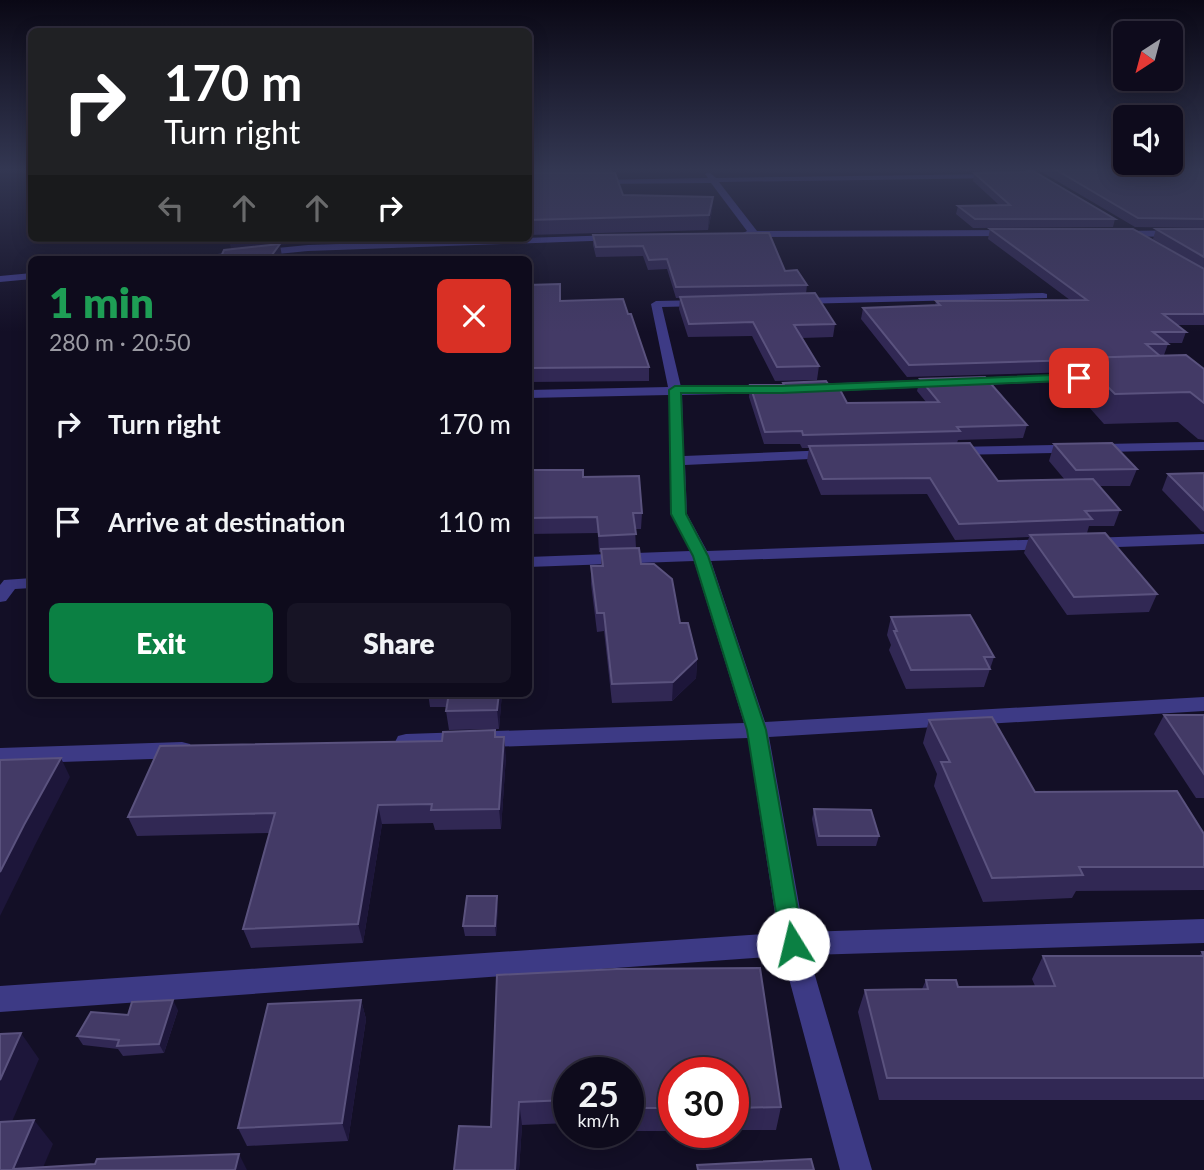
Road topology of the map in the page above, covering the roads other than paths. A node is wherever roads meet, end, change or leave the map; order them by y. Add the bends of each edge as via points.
1 (746, 223) edge
2 (1114, 223) edge
3 (1018, 233) edge
4 (1204, 233) edge
5 (740, 234) edge
6 (754, 234) junction
7 (1108, 234) edge
8 (1134, 234) junction
9 (629, 238) edge
10 (532, 241) edge
11 (501, 242) edge
12 (1157, 248) edge
13 (227, 256) edge
14 (28, 276) edge
15 (0, 279) edge
16 (1043, 296) dead end
17 (780, 302) edge
18 (711, 303) edge
19 (1106, 377) edge
20 (675, 390) junction
21 (532, 394) edge
22 (1204, 446) edge
23 (932, 452) edge
24 (850, 454) edge
25 (677, 461) junction
26 (1204, 539) edge
27 (701, 556) junction
28 (532, 562) edge
29 (28, 583) edge
30 (0, 597) edge
31 (1204, 704) edge
32 (757, 730) junction
33 (385, 743) edge
34 (206, 749) edge
35 (0, 756) edge
36 (1204, 931) edge
37 (793, 944) junction
38 (0, 999) edge
39 (856, 1170) edge

1 - 6 street
2 - 8 street
3 - 6 street
4 - 8 street
5 - 6 street
7 - 8 street
8 - 12 street
9 - 10 street
11 - 13 street via 308,248
14 - 15 street
16 - 17 street
18 - 20 street via 656,304
19 - 20 street
20 - 21 street
20 - 25 street
22 - 23 street
24 - 25 street
25 - 27 street via 678,514
26 - 27 street
27 - 28 street
27 - 32 street
29 - 30 street via 10,584
31 - 32 street
32 - 33 street
32 - 37 street
34 - 35 street
36 - 37 street
37 - 38 street
37 - 39 street

